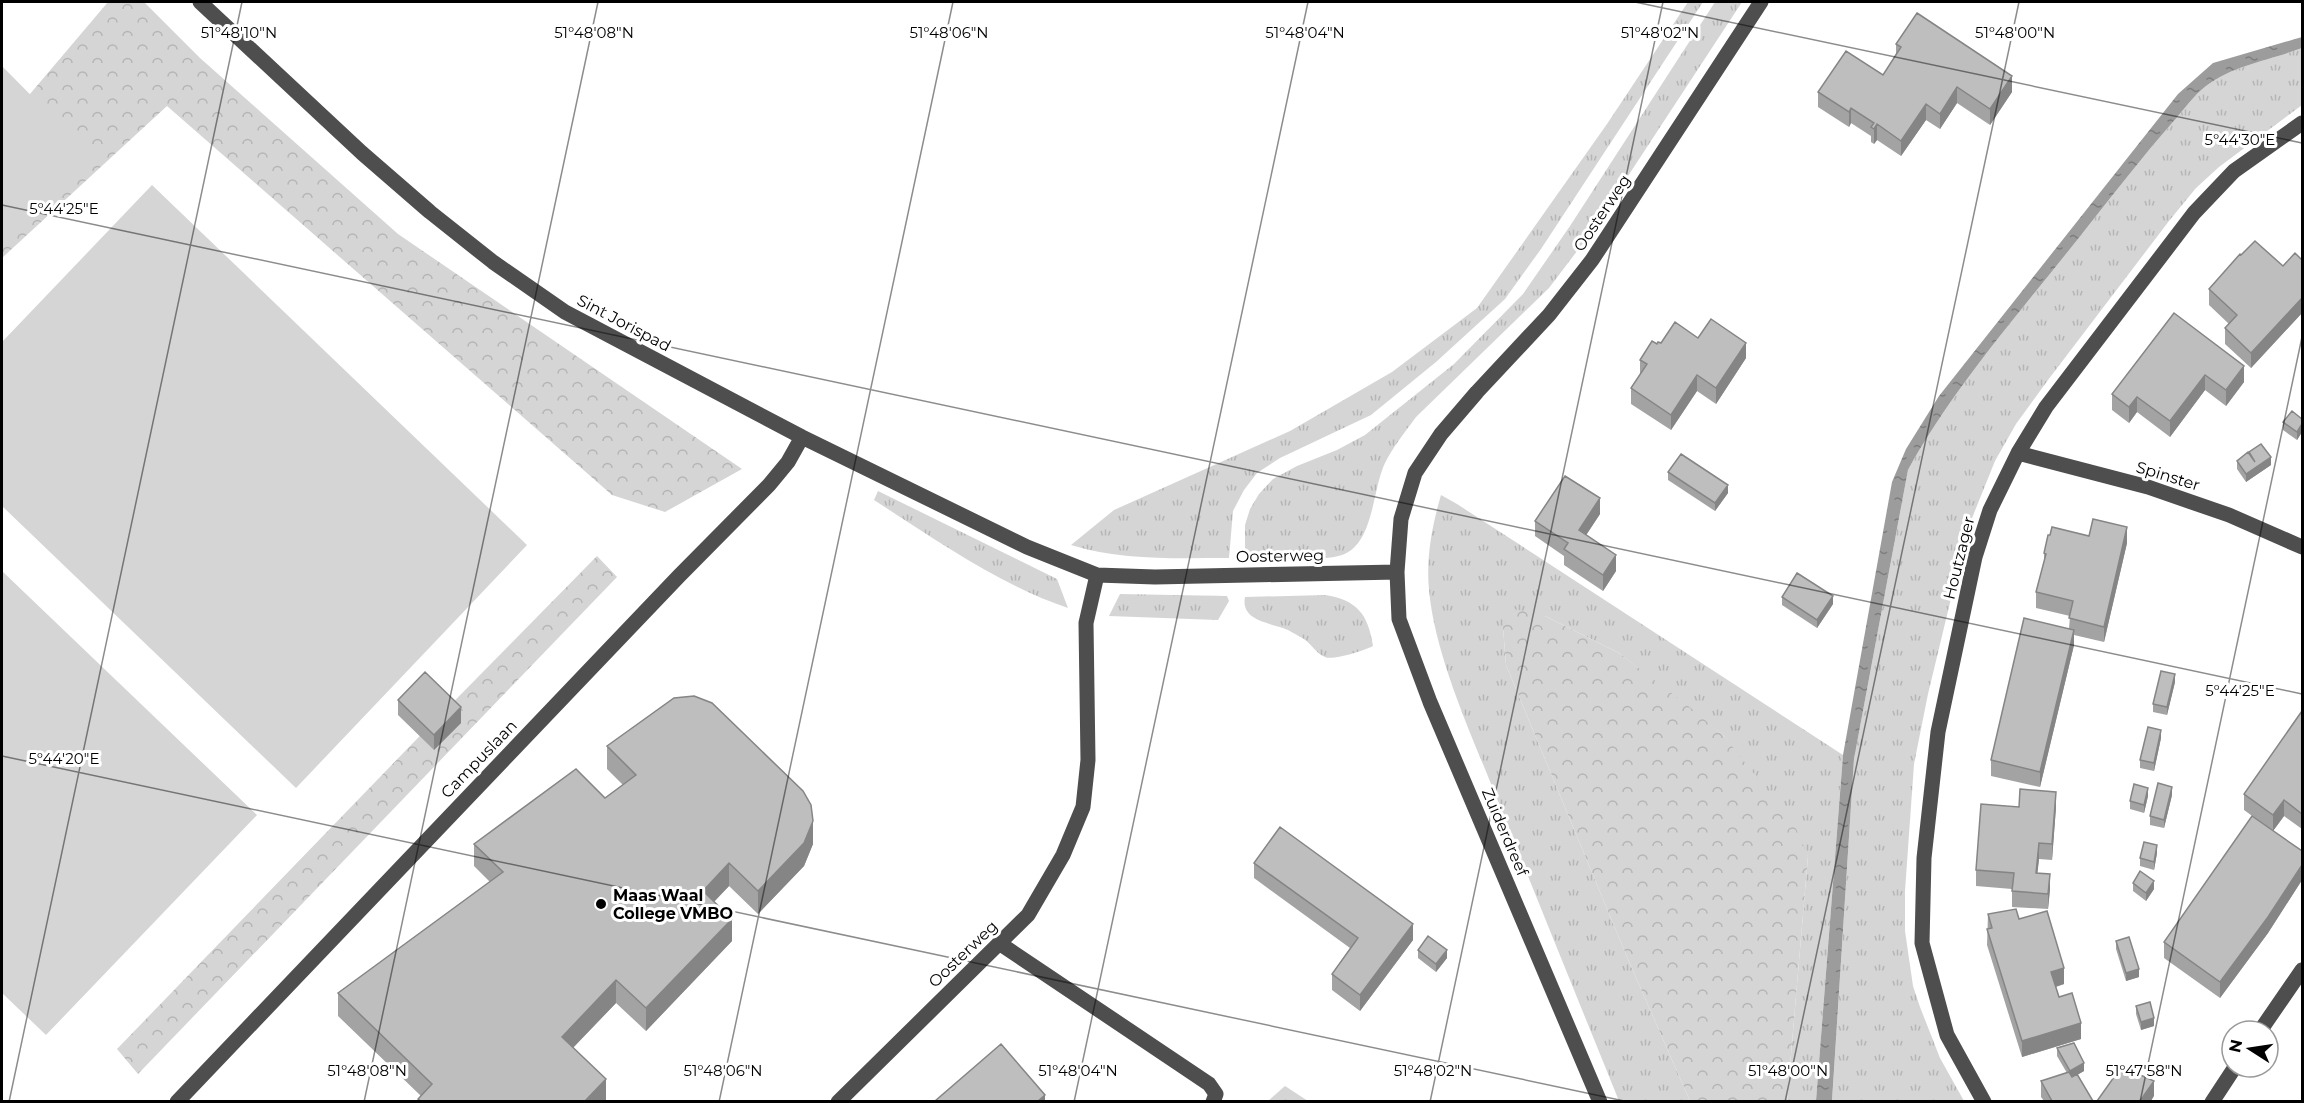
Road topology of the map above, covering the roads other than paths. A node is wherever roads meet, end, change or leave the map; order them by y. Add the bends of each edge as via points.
1 (200, 2) edge
2 (1761, 2) edge
3 (2302, 123) edge
4 (802, 437) junction
5 (2018, 453) junction
6 (2302, 547) edge
7 (1397, 572) junction
8 (1097, 575) junction
9 (999, 943) junction
10 (2302, 970) edge
11 (2268, 1019) edge
12 (2227, 1079) edge
13 (177, 1101) edge
14 (838, 1101) edge
15 (1213, 1101) edge
16 (1600, 1101) edge
17 (1984, 1101) edge
18 (2212, 1101) edge

1 - 4 street, Sint Jorispad via 362,153 493,262 565,312
2 - 7 street, Oosterweg via 1592,260 1549,315 1441,434 1415,473 1401,519
3 - 5 street, Houtzager via 2234,171 2194,213 2046,407
4 - 8 street, Sint Jorispad via 1027,547
4 - 13 street, Campuslaan via 770,485
5 - 6 street, Spinster via 2158,490
5 - 17 street, Houtzager via 1990,510 1975,557 1938,732 1924,858 1922,943 1947,1035
7 - 8 street, Oosterweg
7 - 16 street, Zuiderdreef via 1399,619 1419,673
8 - 9 street, Oosterweg via 1086,623 1088,760 1083,807 1064,855 1028,915
9 - 14 street, Oosterweg
9 - 15 street via 1209,1084 1216,1094
10 - 11 street
12 - 18 street

